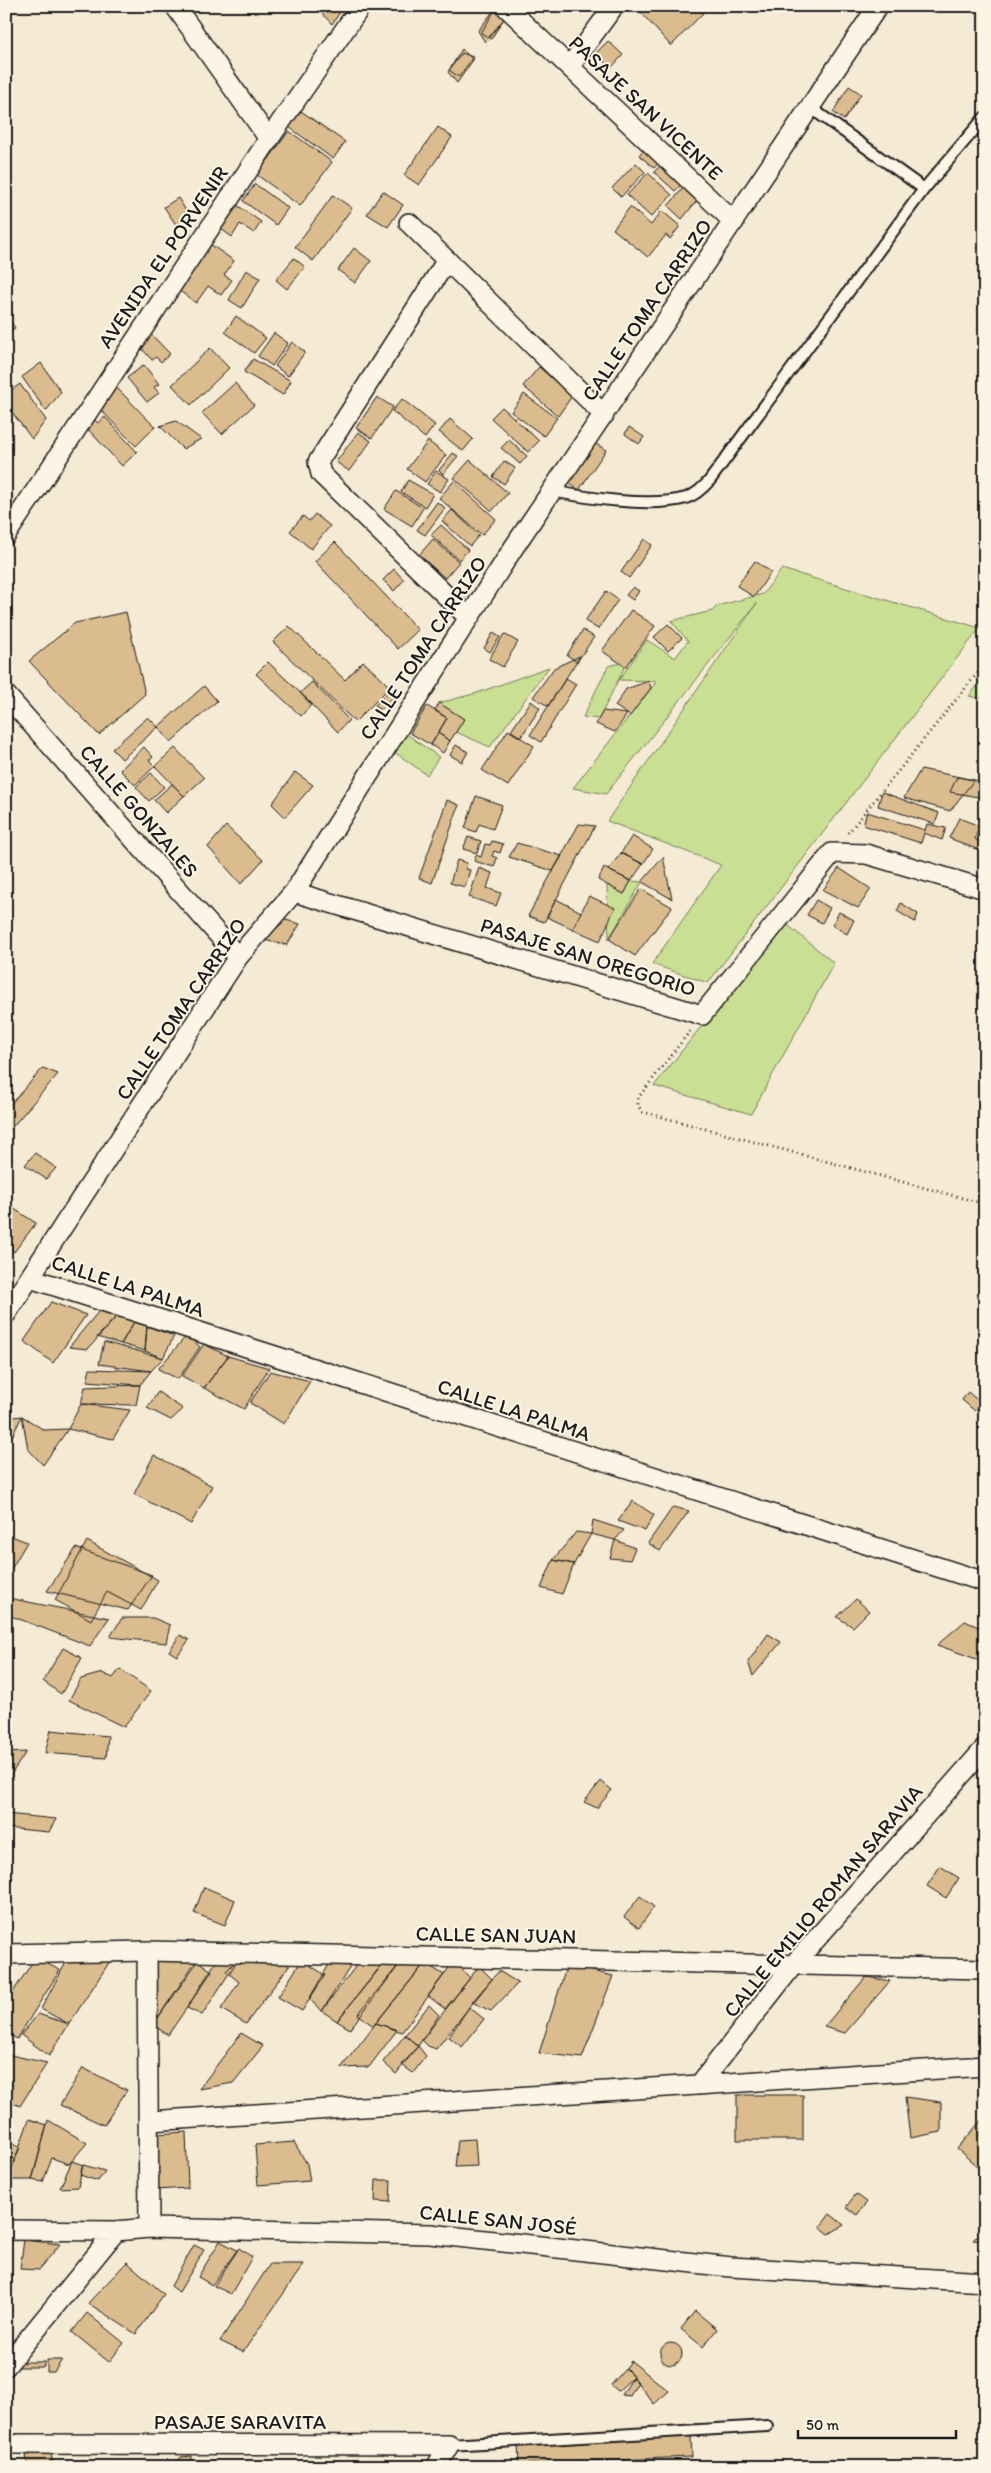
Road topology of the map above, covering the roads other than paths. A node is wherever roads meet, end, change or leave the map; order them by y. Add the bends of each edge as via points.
1 (175, 6) edge
2 (361, 6) edge
3 (505, 6) edge
4 (614, 6) edge
5 (878, 6) edge
6 (570, 66) junction
7 (811, 108) junction
8 (985, 117) edge
9 (269, 139) junction
10 (924, 188) junction
11 (734, 222) junction
12 (409, 223) dead end
13 (447, 260) junction
14 (604, 415) junction
15 (552, 491) junction
16 (6, 536) edge
17 (469, 618) junction
18 (6, 695) edge
19 (985, 889) edge
20 (294, 892) junction
21 (238, 957) junction
22 (30, 1278) junction
23 (6, 1314) edge
24 (985, 1582) edge
25 (985, 1748) edge
26 (147, 1951) junction
27 (6, 1954) edge
28 (794, 1964) junction
29 (985, 1969) edge
30 (985, 2066) edge
31 (699, 2086) junction
32 (150, 2121) junction
33 (150, 2228) junction
34 (6, 2230) edge
35 (116, 2231) junction
36 (985, 2282) edge
37 (6, 2366) edge
38 (767, 2426) dead end
39 (6, 2444) edge
40 (449, 2445) junction
41 (436, 2467) edge

1 - 9 street
2 - 9 street, AVENIDA EL PORVENIR
3 - 6 street, PASAJE SAN VICENTE
4 - 6 street
5 - 7 street, CALLE TOMA CARRIZO
6 - 11 street, PASAJE SAN VICENTE
7 - 10 lane
7 - 11 street, CALLE TOMA CARRIZO
8 - 10 lane
9 - 16 street, AVENIDA EL PORVENIR
10 - 15 lane via 699,492 686,498 644,501 584,497
11 - 14 street, CALLE TOMA CARRIZO
12 - 13 street
13 - 14 street
13 - 17 street via 318,462 321,474
14 - 15 street, CALLE TOMA CARRIZO
15 - 17 street, CALLE TOMA CARRIZO
17 - 20 street, CALLE TOMA CARRIZO
18 - 21 street, CALLE GONZALES
19 - 20 street, PASAJE SAN OREGORIO via 866,854 832,853 702,1015
20 - 21 street, CALLE TOMA CARRIZO
21 - 22 street, CALLE TOMA CARRIZO
22 - 23 street, CALLE TOMA CARRIZO
22 - 24 street, CALLE LA PALMA
25 - 28 street, CALLE EMILIO ROMAN SARAVIA
26 - 27 street, CALLE SAN JUAN
26 - 28 street, CALLE SAN JUAN
26 - 32 street
28 - 29 street, CALLE SAN JUAN
28 - 31 street, CALLE EMILIO ROMAN SARAVIA
30 - 31 street
31 - 32 street
32 - 33 street
33 - 35 street, CALLE SAN JOSÉ
33 - 36 street, CALLE SAN JOSÉ via 430,2234 731,2267
34 - 35 street, CALLE SAN JOSÉ
35 - 37 street
38 - 40 lane
39 - 40 street, PASAJE SARAVITA
40 - 41 street

